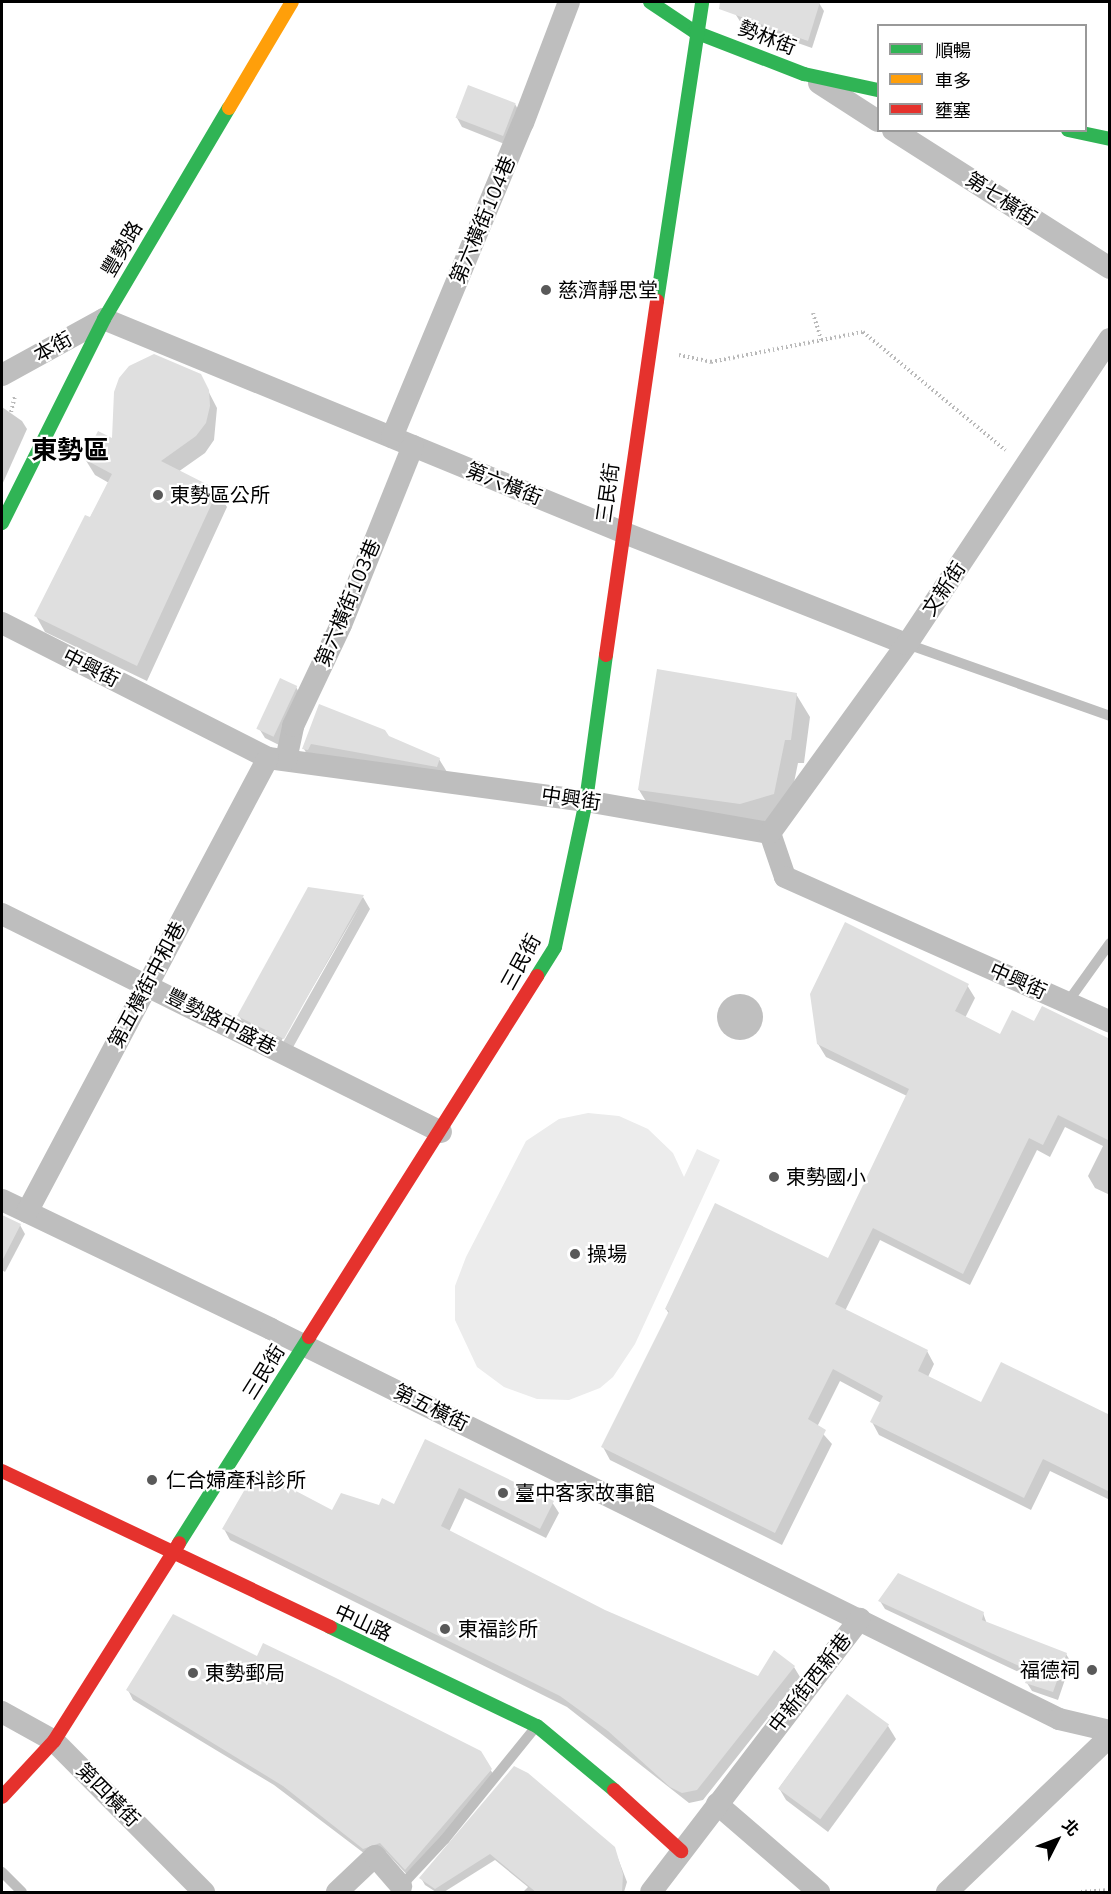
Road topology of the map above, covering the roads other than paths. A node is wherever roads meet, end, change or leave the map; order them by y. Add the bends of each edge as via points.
1 (292, 2) edge
2 (569, 2) edge
3 (650, 2) edge
4 (702, 2) edge
5 (695, 32) junction
6 (804, 74) junction
7 (877, 90) edge
8 (877, 120) edge
9 (896, 132) edge
10 (1077, 132) edge
11 (1110, 139) edge
12 (1110, 268) edge
13 (104, 319) junction
14 (1110, 339) edge
15 (2, 375) edge
16 (392, 437) junction
17 (413, 446) junction
18 (2, 524) edge
19 (622, 532) junction
20 (2, 623) edge
21 (907, 644) junction
22 (1110, 716) edge
23 (277, 759) junction
24 (586, 801) junction
25 (770, 833) junction
26 (2, 914) edge
27 (1110, 944) edge
28 (147, 985) junction
29 (1067, 1003) junction
30 (1110, 1022) edge
31 (441, 1132) junction
32 (2, 1200) edge
33 (27, 1212) junction
34 (304, 1345) junction
35 (2, 1471) edge
36 (174, 1556) junction
37 (860, 1619) junction
38 (2, 1712) edge
39 (537, 1726) junction
40 (1110, 1734) edge
41 (54, 1741) junction
42 (2, 1797) edge
43 (717, 1804) junction
44 (681, 1851) junction
45 (2, 1872) edge
46 (401, 1886) joint
47 (22, 1893) edge
48 (204, 1893) edge
49 (337, 1893) edge
50 (651, 1893) edge
51 (819, 1893) edge
52 (947, 1893) edge

1 - 13 street, 豐勢路
2 - 16 street, 第六橫街104巷
3 - 5 street, 勢林街
4 - 5 street, 三民街
5 - 6 street, 勢林街
5 - 19 street, 三民街
6 - 7 street, 勢林街
6 - 8 street
9 - 12 street, 第七橫街
10 - 11 street
13 - 15 street, 本街
13 - 16 street, 第六橫街
13 - 18 street, 豐勢路
14 - 21 street, 文新街
16 - 17 street, 第六橫街
17 - 19 street, 第六橫街
17 - 23 street, 第六橫街103巷 via 340,625
19 - 21 street, 第六橫街
19 - 24 street, 三民街
20 - 23 street, 中興街
21 - 22 lane
21 - 25 street, 文新街
23 - 24 street, 中興街
23 - 28 street, 第五橫街中和巷
24 - 25 street, 中興街
24 - 31 street, 三民街 via 555,947
25 - 29 street, 中興街 via 785,877
26 - 28 street, 豐勢路中盛巷
27 - 29 lane
28 - 31 street, 豐勢路中盛巷
28 - 33 street, 第五橫街中和巷
29 - 30 street, 中興街
31 - 34 street, 三民街
32 - 33 street, 第五橫街
33 - 34 street, 第五橫街
34 - 36 street, 三民街
34 - 37 street, 第五橫街
35 - 36 street, 中山路
36 - 39 street, 中山路
36 - 41 street, 三民街
37 - 40 street, 中新街西新巷 via 1059,1719
37 - 43 street, 中新街西新巷
38 - 41 street, 第四橫街
39 - 44 street, 中山路 via 568,1748
39 - 46 lane via 445,1839
40 - 52 street
41 - 42 street, 三民街
41 - 48 street, 第四橫街
43 - 44 street, 中新街西新巷
43 - 51 street
44 - 50 street, 中新街西新巷
45 - 47 lane
46 - 49 street via 375,1856

